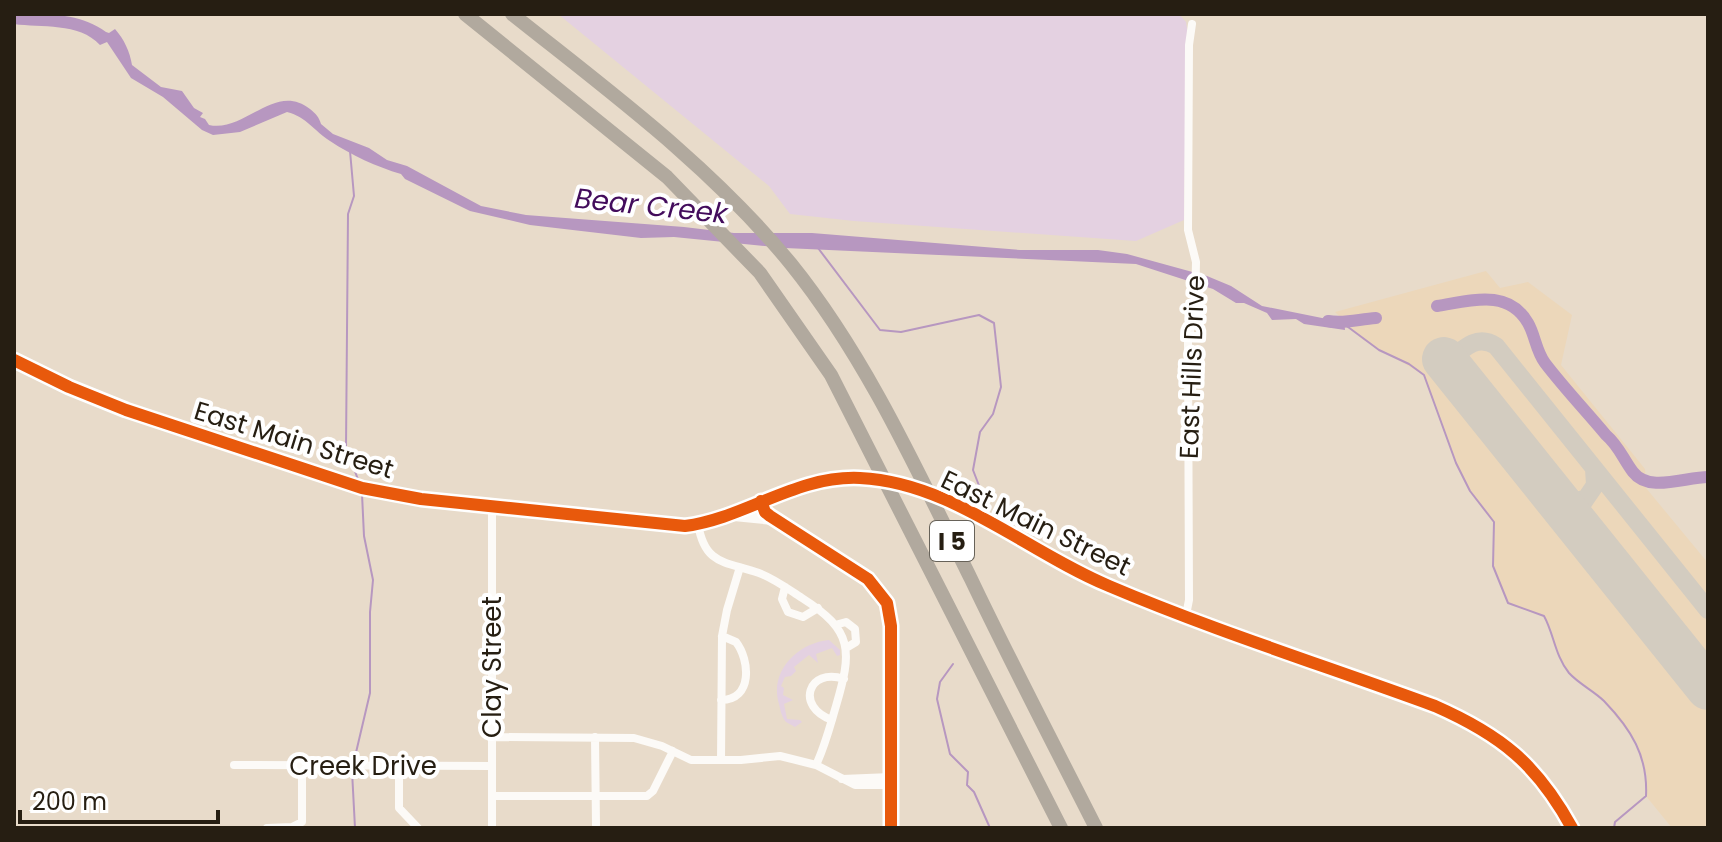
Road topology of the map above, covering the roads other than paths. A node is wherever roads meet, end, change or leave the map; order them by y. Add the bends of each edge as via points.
1 (465, 14) edge
2 (512, 14) edge
3 (1192, 24) dead end
4 (14, 360) edge
5 (761, 501) junction
6 (492, 506) junction
7 (728, 516) junction
8 (778, 521) junction
9 (698, 524) junction
10 (740, 567) junction
11 (785, 587) junction
12 (818, 608) junction
13 (1186, 615) junction
14 (835, 625) junction
15 (722, 636) junction
16 (846, 648) junction
17 (844, 679) junction
18 (721, 700) junction
19 (832, 720) junction
20 (492, 737) junction
21 (595, 737) junction
22 (673, 751) junction
23 (721, 760) junction
24 (234, 765) dead end
25 (816, 765) junction
26 (302, 766) junction
27 (399, 766) junction
28 (492, 766) junction
29 (891, 781) junction
30 (492, 796) junction
31 (596, 797) junction
32 (596, 825) dead end
33 (267, 828) edge
34 (418, 828) edge
35 (492, 828) edge
36 (891, 828) edge
37 (1061, 828) edge
38 (1096, 828) edge
39 (1572, 828) edge

1 - 37 highway, I 5 via 657,168 760,273 810,342 856,421
2 - 38 highway, I 5 via 681,149 790,264 840,334 888,418
3 - 13 street, East Hills Drive via 1188,230 1196,294 1188,341
4 - 6 street, East Main Street via 111,405 338,482 389,494
5 - 7 street, East Main Street
5 - 8 street via 765,512
5 - 13 street, East Main Street via 807,484 846,478 903,485 958,507 1091,579
6 - 9 street, East Main Street via 674,526
6 - 20 street, Clay Street
7 - 8 street
7 - 9 street, East Main Street
8 - 29 street via 868,579 887,603
9 - 10 street via 712,556
10 - 11 street
10 - 15 street
11 - 12 street
11 - 12 street via 782,599 788,612 803,617
12 - 14 street
13 - 39 street, East Main Street via 1477,726 1537,774
14 - 16 street
14 - 16 street via 846,622 855,629 856,642
15 - 18 street
15 - 18 street via 736,642 747,675 735,697
16 - 17 street
17 - 19 street
17 - 19 street via 824,677 810,692 815,712
18 - 23 street
19 - 25 street
20 - 21 street
20 - 28 street, Clay Street
21 - 22 street via 634,738
21 - 31 street
22 - 23 street via 691,760
22 - 31 street via 647,796
23 - 25 street via 780,756
24 - 26 street, Creek Drive
25 - 29 street via 855,785
26 - 27 street, Creek Drive
26 - 33 street via 302,822
27 - 28 street, Creek Drive
27 - 34 street via 399,808
28 - 30 street, Clay Street
29 - 36 street
30 - 31 street
30 - 35 street, Clay Street
31 - 32 street

